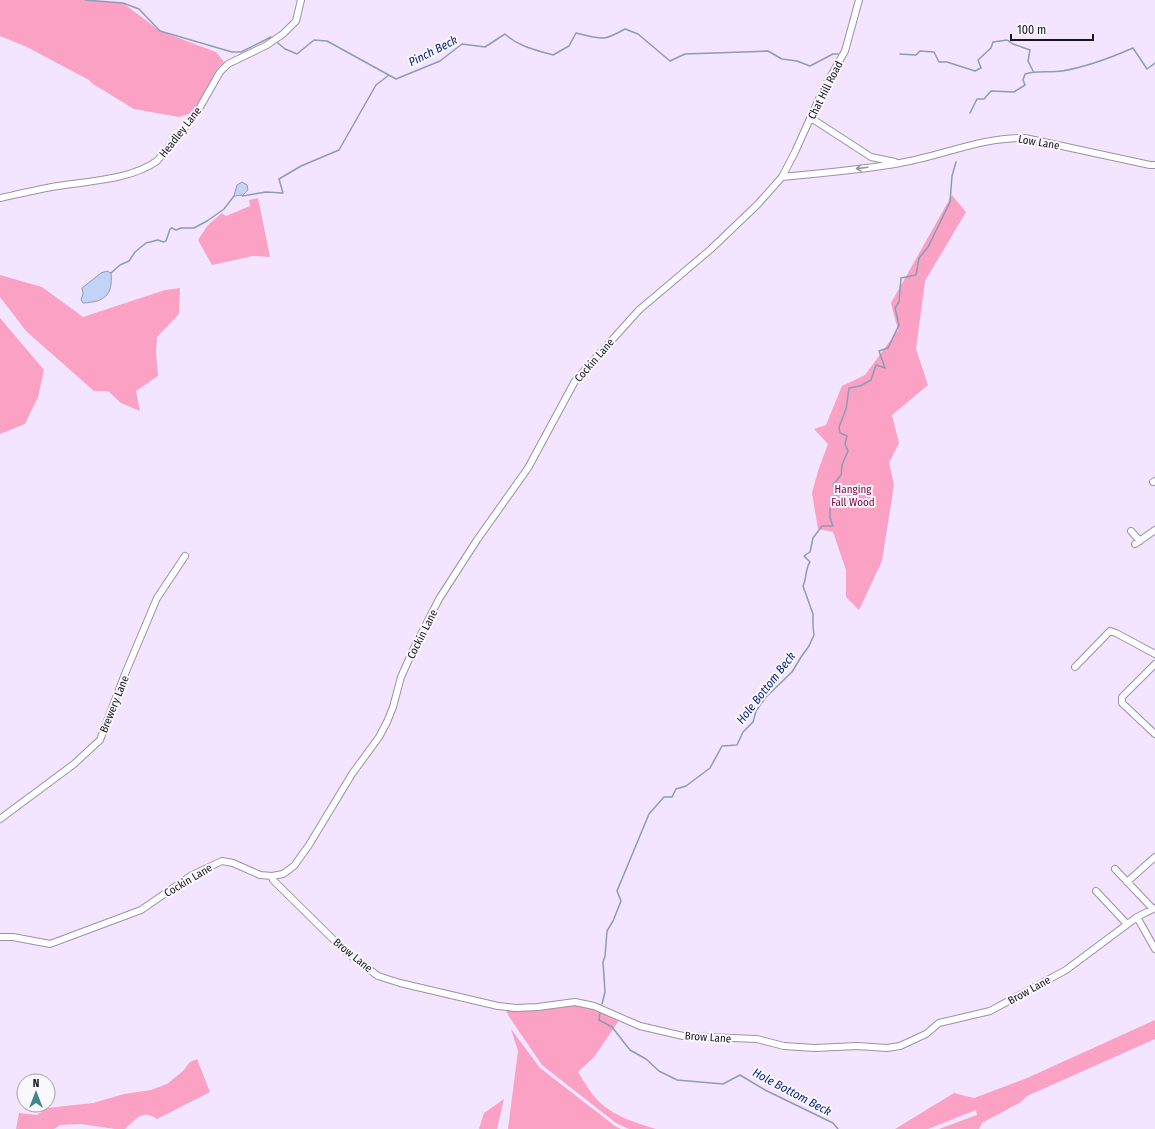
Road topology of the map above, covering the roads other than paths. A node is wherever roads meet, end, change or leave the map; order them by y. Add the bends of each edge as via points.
1 (301, 0) edge
2 (859, 0) edge
3 (811, 118) junction
4 (878, 158) junction
5 (901, 163) junction
6 (1155, 165) edge
7 (878, 166) junction
8 (782, 177) junction
9 (0, 198) edge
10 (1155, 530) edge
11 (1131, 531) dead end
12 (185, 556) dead end
13 (1155, 654) edge
14 (1155, 664) edge
15 (1075, 667) dead end
16 (1155, 734) edge
17 (0, 819) edge
18 (1155, 857) edge
19 (1115, 869) dead end
20 (272, 876) junction
21 (1128, 882) junction
22 (1096, 891) dead end
23 (1154, 908) edge
24 (1137, 917) junction
25 (1128, 924) junction
26 (0, 937) edge
27 (1155, 948) edge

1 - 9 street, Headley Lane via 296,21 283,34 228,64 220,72 196,114 150,166 117,177
2 - 3 street, Chat Hill Road via 845,51
3 - 4 street, Low Lane via 871,157
3 - 8 street, Chat Hill Road
4 - 5 street, Low Lane
4 - 7 street
5 - 6 street, Low Lane via 962,147 1009,138 1025,138
5 - 7 street, Low Lane
7 -> 8 street, Low Lane
8 - 20 street, Cockin Lane via 711,249 639,310 575,381 528,468 439,599 401,677 390,714 379,737 352,774 294,866 283,874
10 - 11 street via 1137,542
12 - 17 street, Brewery Lane via 158,598 100,740 74,764
13 - 15 street via 1110,631
14 - 16 street via 1122,697 1122,703
18 - 21 street
19 - 21 street
20 - 25 street, Brow Lane via 272,880 346,952 378,976 400,983 516,1008 574,1002 594,1006 640,1026 683,1036 756,1039 784,1046 815,1048 900,1046 926,1034 939,1024 990,1011 1066,970
20 - 26 street, Cockin Lane via 260,875 222,861 192,875 141,910 50,944
21 - 23 street
22 - 25 street
23 - 24 street, Brow Lane
24 - 25 street, Brow Lane
24 - 27 street

